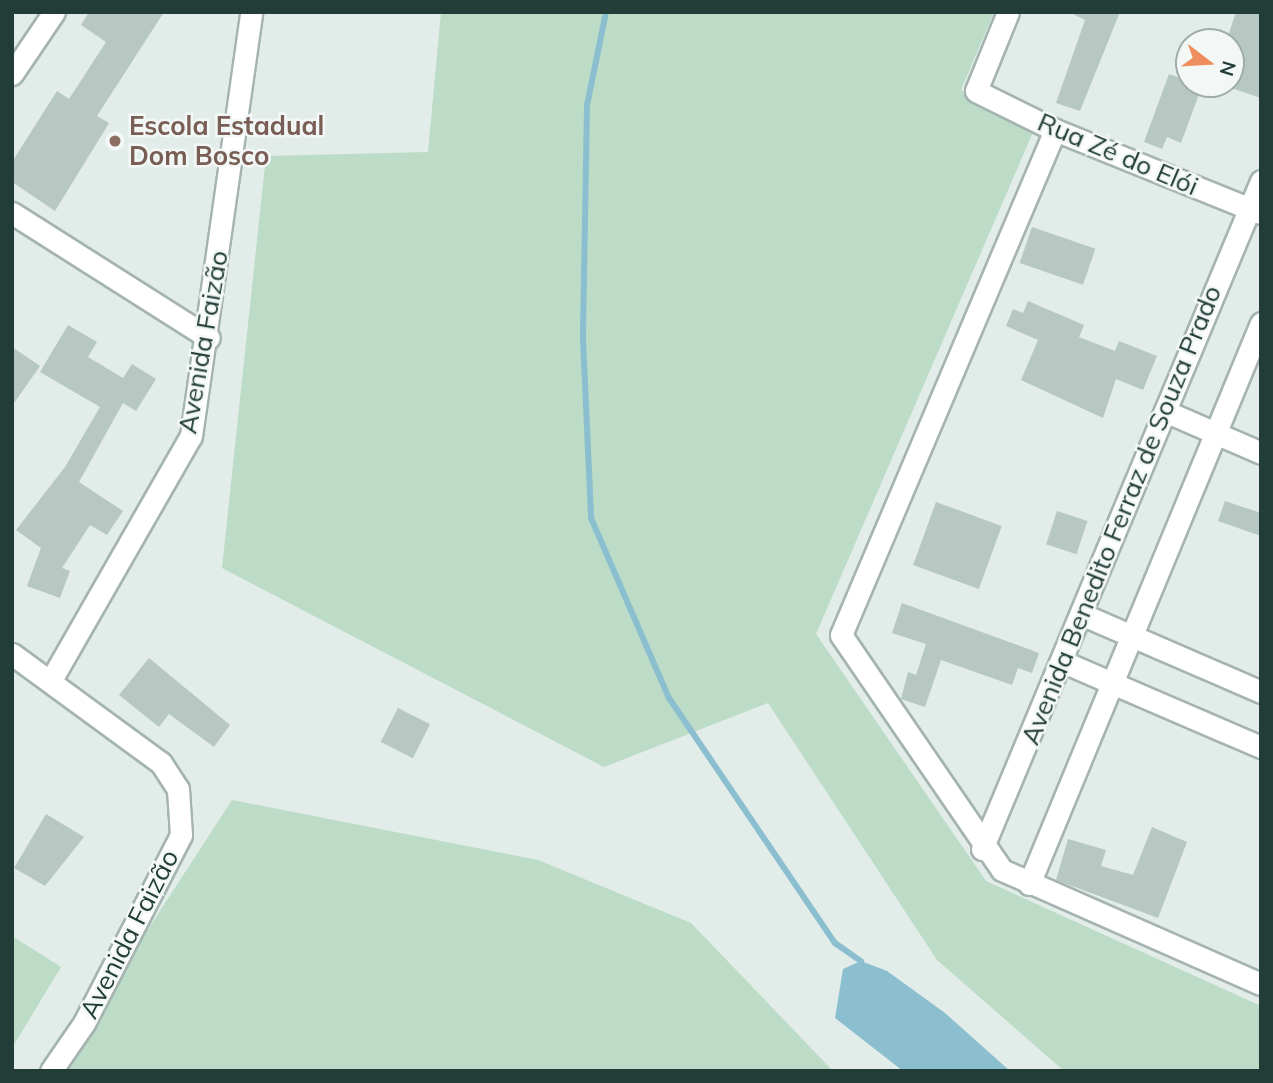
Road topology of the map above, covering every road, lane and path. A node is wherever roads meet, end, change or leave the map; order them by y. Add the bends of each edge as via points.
1 (54, 12) edge
2 (251, 12) edge
3 (1008, 12) edge
4 (12, 74) edge
5 (1055, 130) junction
6 (1261, 181) edge
7 (1254, 210) edge
8 (12, 213) edge
9 (1261, 323) edge
10 (209, 338) junction
11 (1165, 411) junction
12 (1213, 432) junction
13 (1261, 453) edge
14 (1081, 614) junction
15 (1130, 637) junction
16 (12, 654) edge
17 (1061, 661) junction
18 (51, 680) junction
19 (1111, 683) junction
20 (1261, 692) edge
21 (1261, 747) edge
22 (982, 849) junction
23 (1029, 884) junction
24 (1261, 984) edge
25 (51, 1071) edge

1 - 4 street
2 - 10 street, Avenida Faizão
3 - 5 street, Rua Zé do Elói via 976,91
5 - 7 street, Rua Zé do Elói
5 - 22 street via 841,635
6 - 7 street, Avenida Benedito Ferraz de Souza Prado
7 - 11 street, Avenida Benedito Ferraz de Souza Prado
8 - 10 street
9 - 12 street, Avenida Benedito Ferraz de Souza Prado
10 - 18 street, Avenida Faizão via 191,436
11 - 12 street
11 - 14 street, Avenida Benedito Ferraz de Souza Prado
12 - 13 street
12 - 15 street, Avenida Benedito Ferraz de Souza Prado
14 - 15 street
14 - 17 street, Avenida Benedito Ferraz de Souza Prado
15 - 19 street, Avenida Benedito Ferraz de Souza Prado
15 - 20 street
16 - 18 street
17 - 19 street
17 - 22 street, Avenida Benedito Ferraz de Souza Prado
18 - 25 street, Avenida Faizão via 161,763 178,789 181,835 84,1023
19 - 21 street
19 - 23 street, Avenida Benedito Ferraz de Souza Prado
22 - 23 street via 1002,870
23 - 24 street

